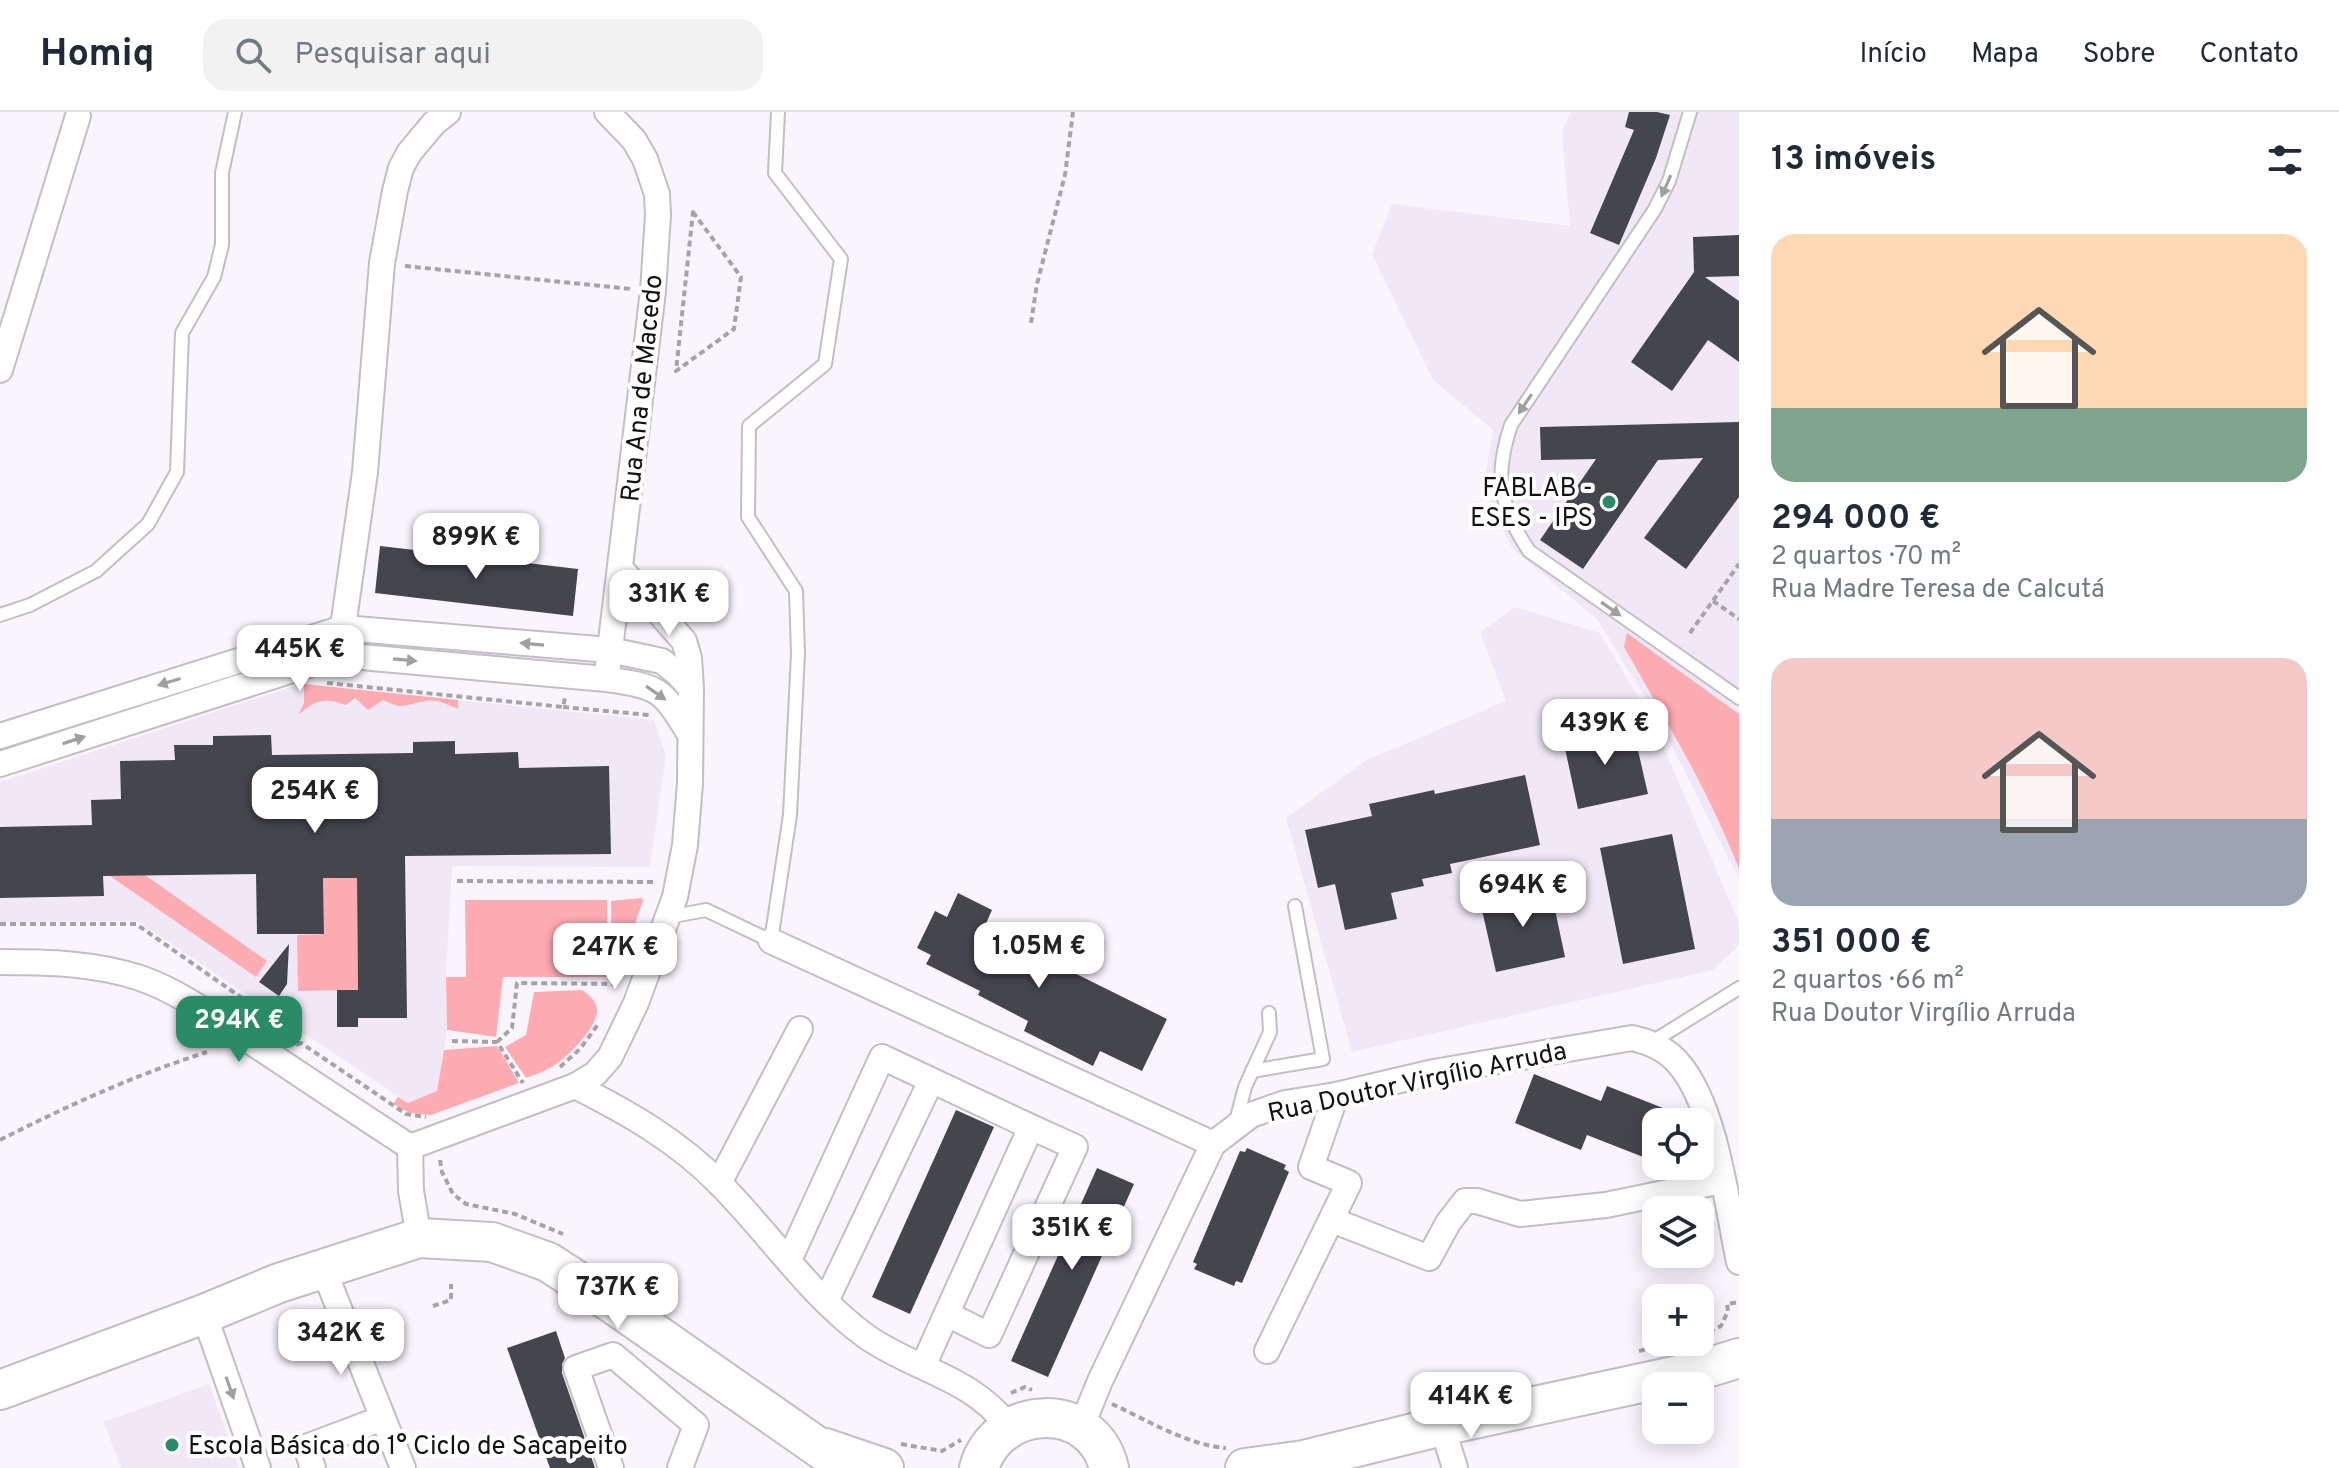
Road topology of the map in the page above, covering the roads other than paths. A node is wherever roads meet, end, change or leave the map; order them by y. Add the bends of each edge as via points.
1 (235, 112) edge
2 (448, 112) edge
3 (607, 112) edge
4 (778, 112) edge
5 (1690, 112) edge
6 (79, 114) edge
7 (0, 370) edge
8 (621, 569) junction
9 (0, 615) edge
10 (343, 628) junction
11 (610, 650) junction
12 (339, 655) junction
13 (606, 679) junction
14 (691, 689) junction
15 (1739, 698) edge
16 (689, 733) junction
17 (0, 736) edge
18 (0, 764) edge
19 (1295, 906) dead end
20 (668, 917) junction
21 (771, 941) junction
22 (0, 962) edge
23 (1739, 988) edge
24 (1269, 1013) dead end
25 (800, 1029) dead end
26 (1652, 1042) junction
27 (1252, 1071) junction
28 (931, 1081) junction
29 (575, 1086) junction
30 (1336, 1095) junction
31 (1031, 1127) junction
32 (1234, 1128) junction
33 (1213, 1144) junction
34 (410, 1147) junction
35 (1722, 1181) junction
36 (719, 1183) junction
37 (1332, 1220) junction
38 (419, 1238) junction
39 (789, 1260) junction
40 (1739, 1262) edge
41 (323, 1268) junction
42 (826, 1301) junction
43 (204, 1314) junction
44 (947, 1314) junction
45 (1267, 1351) dead end
46 (1739, 1358) edge
47 (923, 1366) junction
48 (0, 1390) edge
49 (1087, 1412) junction
50 (383, 1418) junction
51 (1002, 1418) junction
52 (1442, 1426) junction
53 (887, 1455) edge
54 (833, 1457) edge
55 (1241, 1458) edge
56 (1302, 1464) edge
57 (977, 1467) edge
58 (258, 1468) edge
59 (313, 1468) edge
60 (403, 1468) edge
61 (611, 1468) edge
62 (680, 1468) edge
63 (1109, 1468) edge
64 (1455, 1468) edge

1 - 9 lane via 222,173 222,245 214,277 182,333 177,472 148,524 96,571
2 - 10 street via 409,153 395,191 382,263 365,472
3 - 8 street, Rua Ana de Macedo via 634,140 652,176 658,215
4 - 21 lane via 775,173 841,259 825,364 749,426 748,517 796,591 790,815
5 -> 15 lane via 1655,209 1511,425 1500,481 1515,530 1529,551
6 - 7 street
8 - 11 street, Rua Ana de Macedo
8 - 14 street via 684,641
11 -> 10 street
10 - 12 street
10 -> 17 street
11 - 13 street, Rua Ana de Macedo
11 - 14 street via 662,661
12 -> 13 street
18 -> 12 street
13 -> 16 street via 649,686 674,708
14 - 16 street
16 - 20 street via 685,845
19 - 27 lane via 1323,1059
20 - 21 lane via 706,910
20 - 29 street via 610,1057
21 - 33 street
22 - 34 street via 97,968 154,983
23 - 26 lane
24 - 27 lane via 1270,1032
25 - 36 street
26 - 30 street, Rua Doutor Virgílio Arruda via 1632,1038 1434,1072
26 - 35 street via 1678,1062 1697,1090
27 - 32 lane
28 - 31 street
28 - 39 street via 882,1057
28 - 42 street
29 - 34 street
29 - 36 street via 644,1123
30 - 32 street, Rua Doutor Virgílio Arruda via 1285,1103 1251,1115
30 - 37 street via 1311,1167 1349,1183
31 - 44 street
31 - 44 street via 1075,1147 989,1335
32 - 33 street, Rua Doutor Virgílio Arruda
33 - 49 street, Rua Doutor Virgílio Arruda
34 - 38 street
35 - 37 street via 1606,1205 1520,1214 1465,1201 1429,1258
35 - 40 street
36 - 39 street
37 - 45 street
38 - 41 main road
38 - 54 main road via 492,1242 548,1262
39 - 42 street
41 - 43 main road
41 - 50 street
42 - 47 street via 867,1337
43 - 48 main road
43 -> 58 street
44 - 47 street
46 - 52 main road
47 - 51 street via 978,1395
49 - 51 main road
49 - 63 main road
50 - 59 street via 306,1447
50 - 60 street
51 - 57 main road
52 - 56 main road
52 - 64 street
53 - 54 main road
55 - 56 main road
61 - 62 street via 576,1368 613,1355 696,1425

